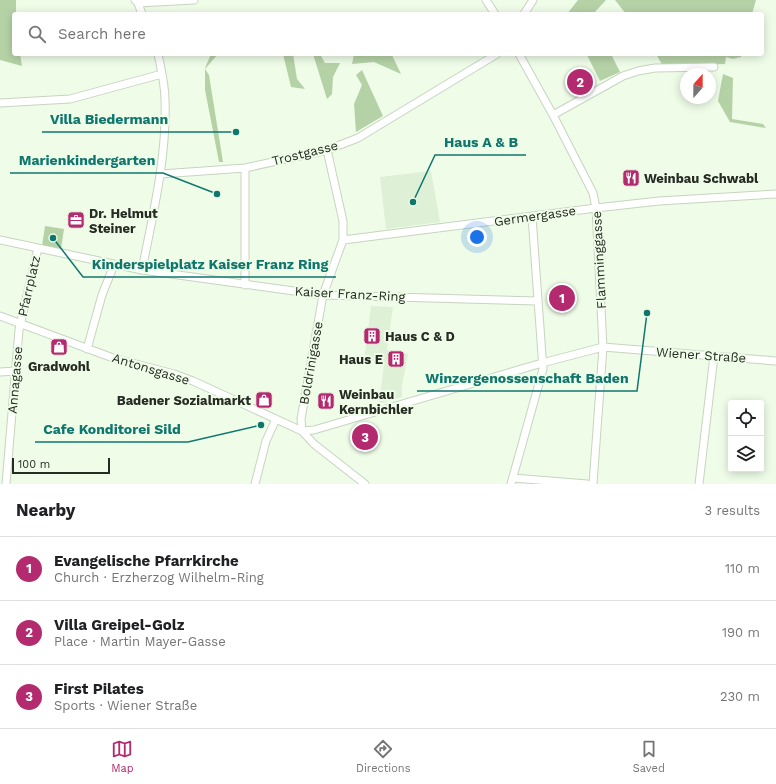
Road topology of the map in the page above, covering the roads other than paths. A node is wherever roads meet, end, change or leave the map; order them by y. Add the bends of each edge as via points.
1 (194, 0) edge
2 (486, 0) edge
3 (533, 0) edge
4 (136, 2) edge
5 (141, 12) edge
6 (494, 12) edge
7 (525, 12) edge
8 (158, 56) edge
9 (494, 56) edge
10 (520, 56) edge
11 (714, 67) dead end
12 (162, 74) junction
13 (0, 103) edge
14 (553, 115) junction
15 (327, 150) junction
16 (245, 168) junction
17 (161, 174) junction
18 (776, 194) edge
19 (596, 208) junction
20 (532, 217) junction
21 (0, 240) edge
22 (343, 240) junction
23 (38, 248) junction
24 (114, 265) junction
25 (142, 270) junction
26 (245, 285) junction
27 (323, 295) junction
28 (537, 300) junction
29 (0, 316) edge
30 (20, 324) junction
31 (603, 347) junction
32 (87, 349) junction
33 (714, 356) junction
34 (776, 361) edge
35 (542, 363) junction
36 (16, 371) junction
37 (0, 372) edge
38 (276, 419) junction
39 (302, 431) junction
40 (512, 481) edge
41 (6, 484) edge
42 (255, 484) edge
43 (365, 484) edge
44 (587, 484) edge
45 (594, 484) edge
46 (699, 484) edge

1 - 4 street
2 - 6 street
3 - 7 street
4 - 5 street
8 - 12 street
9 - 15 street, Trostgasse via 358,138
10 - 14 street, Flamminggasse
11 - 14 street via 655,68 638,71 623,76
12 - 13 street via 70,99
12 - 17 street via 165,99
14 - 19 street, Flamminggasse via 593,193
15 - 16 street, Trostgasse
15 - 22 street via 343,221
16 - 17 street, Trostgasse
16 - 26 street
17 - 25 street
18 - 19 street, Germergasse
19 - 20 street, Germergasse
19 - 31 street, Flamminggasse
20 - 22 street, Germergasse
20 - 28 street
21 - 23 street, Kaiser Franz-Ring
22 - 27 street, Boldrinigasse
23 - 24 street, Kaiser Franz-Ring
23 - 30 street, Pfarrplatz
24 - 25 street, Kaiser Franz-Ring
24 - 32 street via 102,295
25 - 26 street, Kaiser Franz-Ring
26 - 27 street, Kaiser Franz-Ring
27 - 28 street, Kaiser Franz-Ring
27 - 39 street, Boldrinigasse via 300,419
28 - 35 street
29 - 30 street, Antonsgasse
30 - 32 street, Antonsgasse
30 - 36 street, Annagasse
31 - 33 street, Wiener Straße
31 - 35 street, Wiener Straße
31 - 45 street, Flamminggasse
32 - 38 street, Antonsgasse via 174,374
33 - 34 street, Wiener Straße
33 - 46 street
35 - 39 street, Wiener Straße via 314,430
35 - 40 street via 543,369
36 - 37 street
36 - 41 street, Annagasse
38 - 39 street, Antonsgasse
38 - 42 street via 266,441
39 - 43 street via 314,444
40 - 44 street

